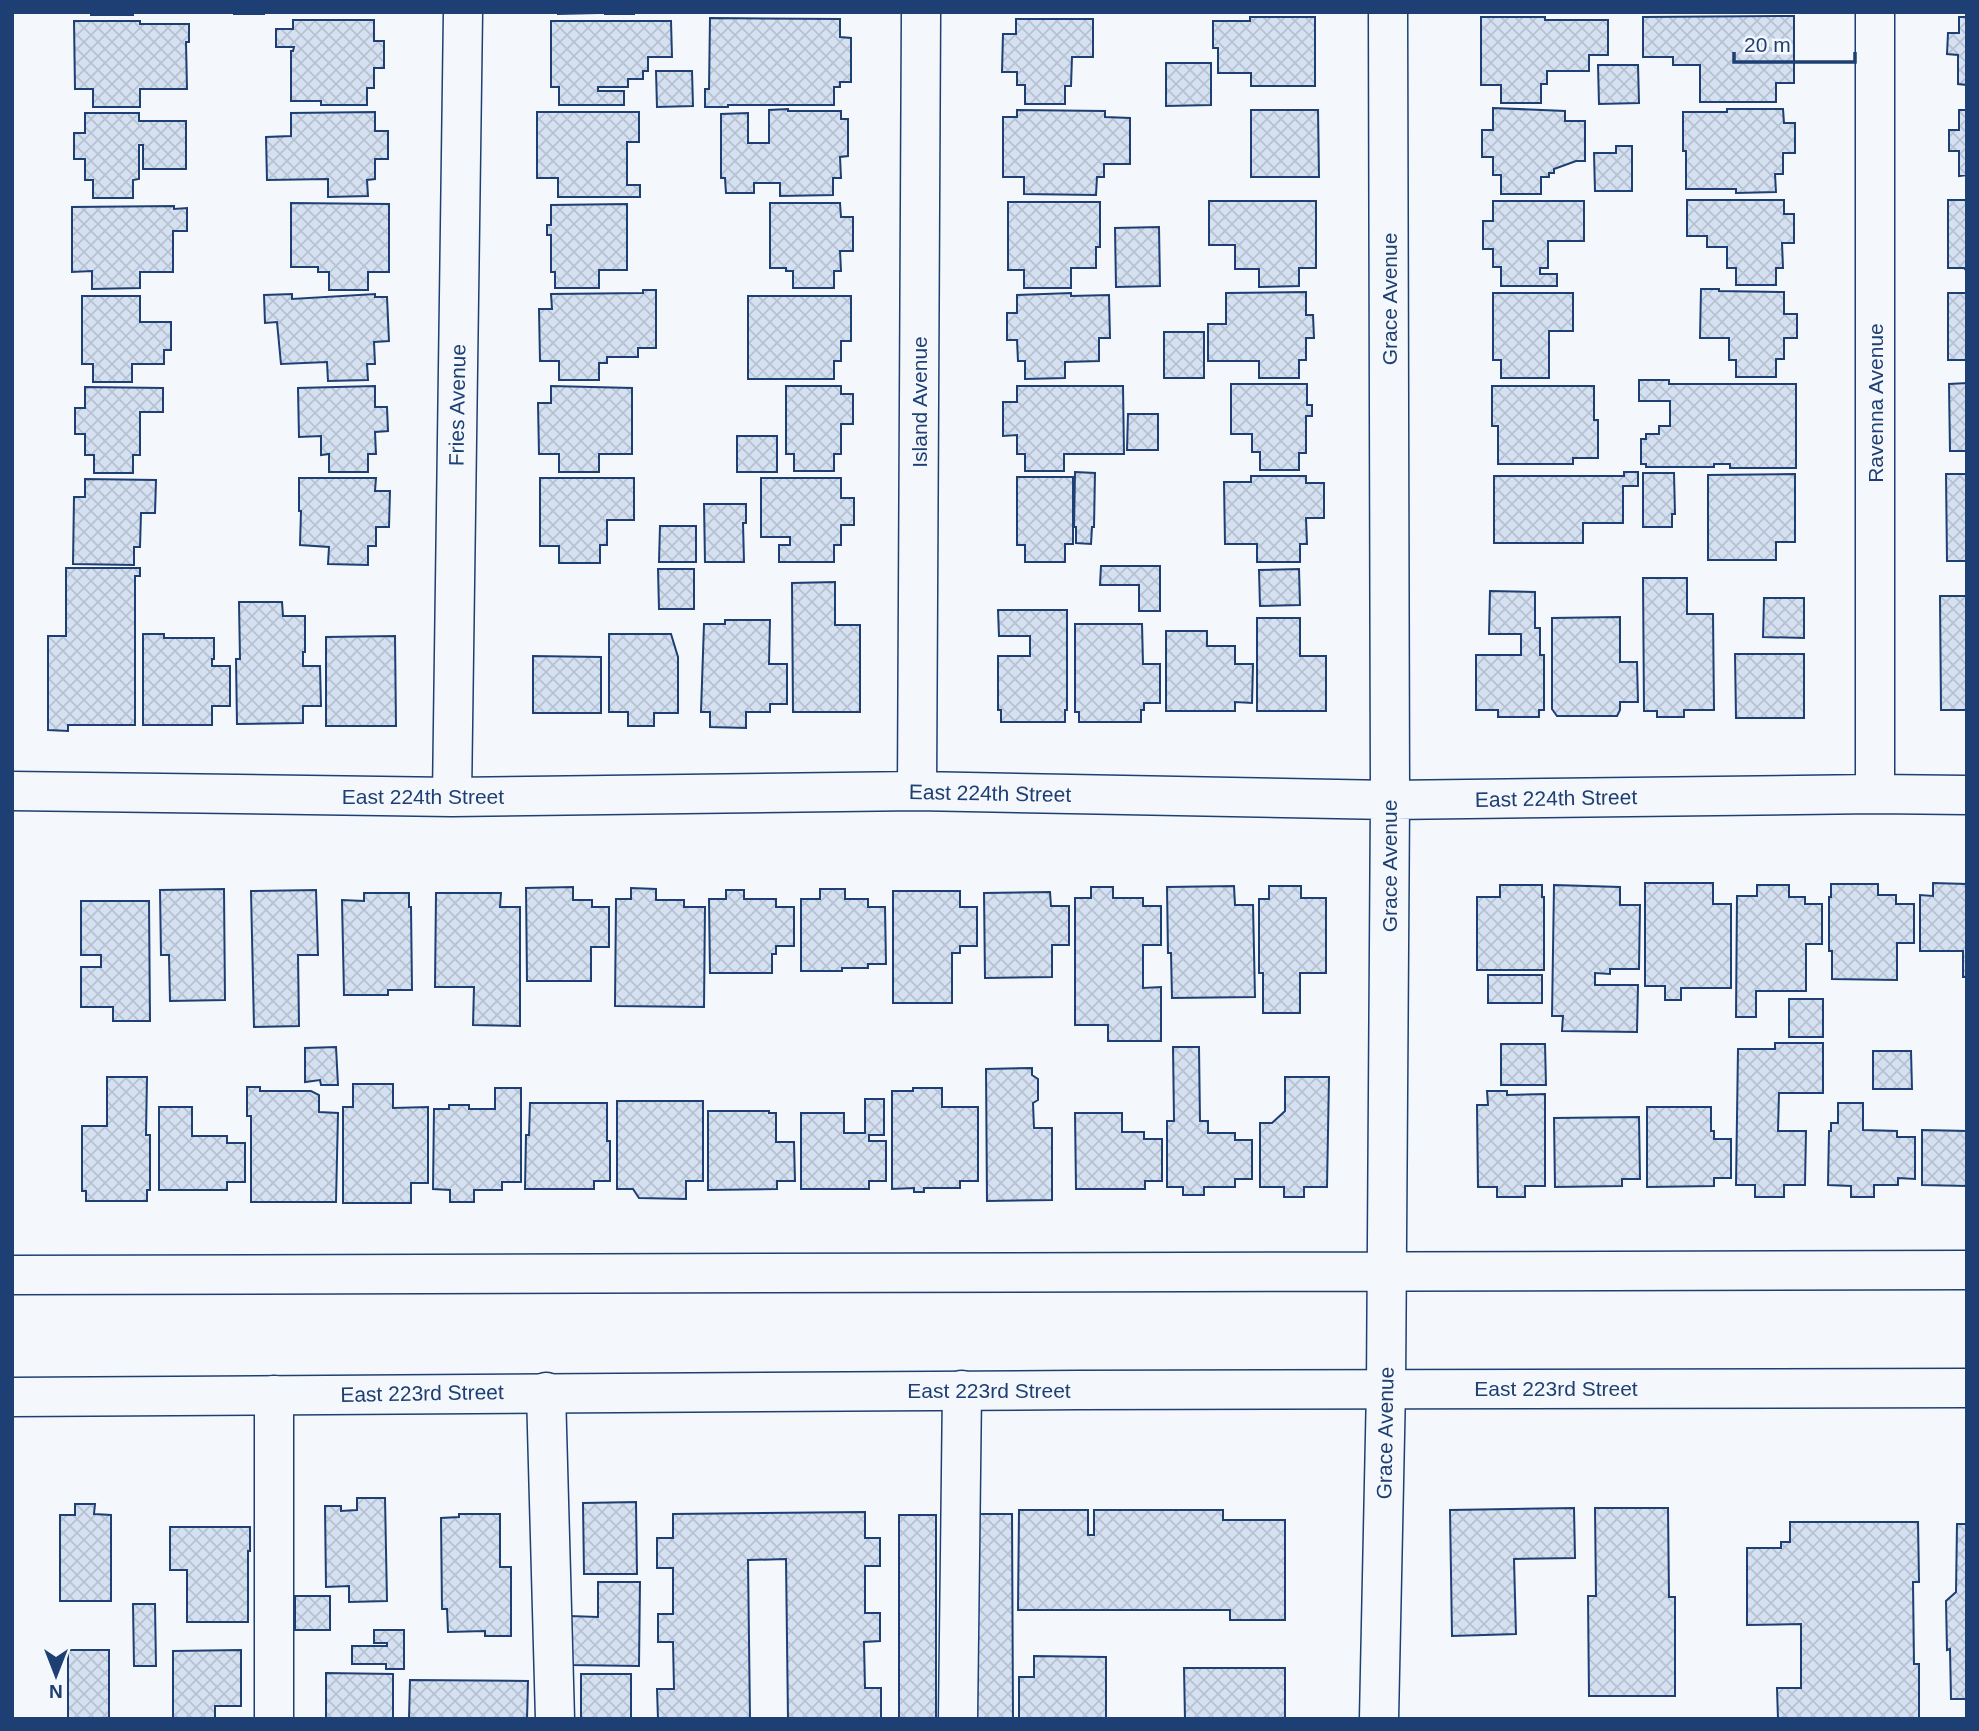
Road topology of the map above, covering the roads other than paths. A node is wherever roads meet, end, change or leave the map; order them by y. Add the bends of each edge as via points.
1 (463, 12) edge
2 (921, 12) edge
3 (1388, 12) edge
4 (1875, 12) edge
5 (12, 791) edge
6 (917, 791) junction
7 (1875, 794) junction
8 (1967, 795) edge
9 (452, 797) junction
10 (1390, 800) junction
11 (1967, 1270) edge
12 (1387, 1273) junction
13 (12, 1275) edge
14 (1386, 1388) junction
15 (1967, 1388) edge
16 (962, 1390) junction
17 (546, 1392) junction
18 (274, 1395) junction
19 (12, 1397) edge
20 (274, 1719) edge
21 (555, 1719) edge
22 (958, 1719) edge
23 (1379, 1719) edge

1 - 9 street, Fries Avenue
2 - 6 street, Island Avenue
3 - 10 street, Grace Avenue
4 - 7 street, Ravenna Avenue
5 - 9 street, East 224th Street
6 - 9 street, East 224th Street
6 - 10 street, East 224th Street
7 - 8 street, East 224th Street
7 - 10 street, East 224th Street
10 - 12 street, Grace Avenue
11 - 12 street
12 - 13 street
12 - 14 street, Grace Avenue
14 - 15 street, East 223rd Street
14 - 16 street, East 223rd Street
14 - 23 street, Grace Avenue
16 - 17 street, East 223rd Street
16 - 22 street
17 - 18 street, East 223rd Street
17 - 21 street
18 - 19 street, East 223rd Street
18 - 20 street

